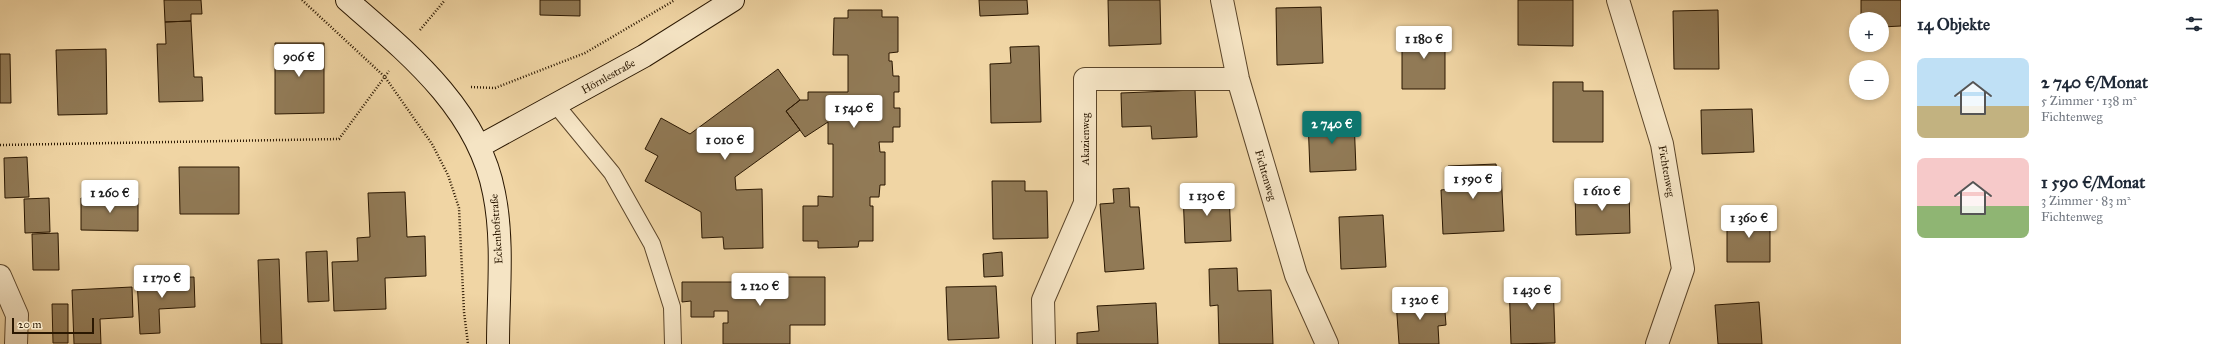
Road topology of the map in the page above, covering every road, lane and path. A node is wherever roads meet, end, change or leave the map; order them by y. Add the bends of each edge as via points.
1 (302, 0) edge
2 (347, 0) edge
3 (444, 0) edge
4 (675, 0) edge
5 (734, 0) edge
6 (1222, 0) edge
7 (1618, 0) edge
8 (403, 50) junction
9 (385, 77) junction
10 (1238, 79) junction
11 (466, 83) dead end
12 (556, 105) junction
13 (0, 145) edge
14 (480, 146) junction
15 (0, 276) edge
16 (16, 344) edge
17 (468, 344) edge
18 (498, 344) edge
19 (673, 344) edge
20 (1044, 344) edge
21 (1327, 344) edge
22 (1657, 344) edge

1 - 9 path
2 - 8 street, Eckenhofstraße
3 - 8 path
4 - 11 path via 585,53 523,78 495,88 472,87
5 - 12 street, Hörnlestraße via 644,56
6 - 10 street, Fichtenweg
7 - 22 street, Fichtenweg via 1662,144 1683,270
8 - 9 path
8 - 14 street, Eckenhofstraße via 448,96
9 - 13 path via 339,139
9 - 17 path via 432,144 448,175 459,208
10 - 20 street, Akazienweg via 1085,79 1085,203 1044,300
10 - 21 street, Fichtenweg via 1296,275
12 - 14 street, Hörnlestraße
12 - 19 lane via 612,173 652,244 672,307
14 - 18 street, Eckenhofstraße via 494,193 498,241
15 - 16 street via 17,315

